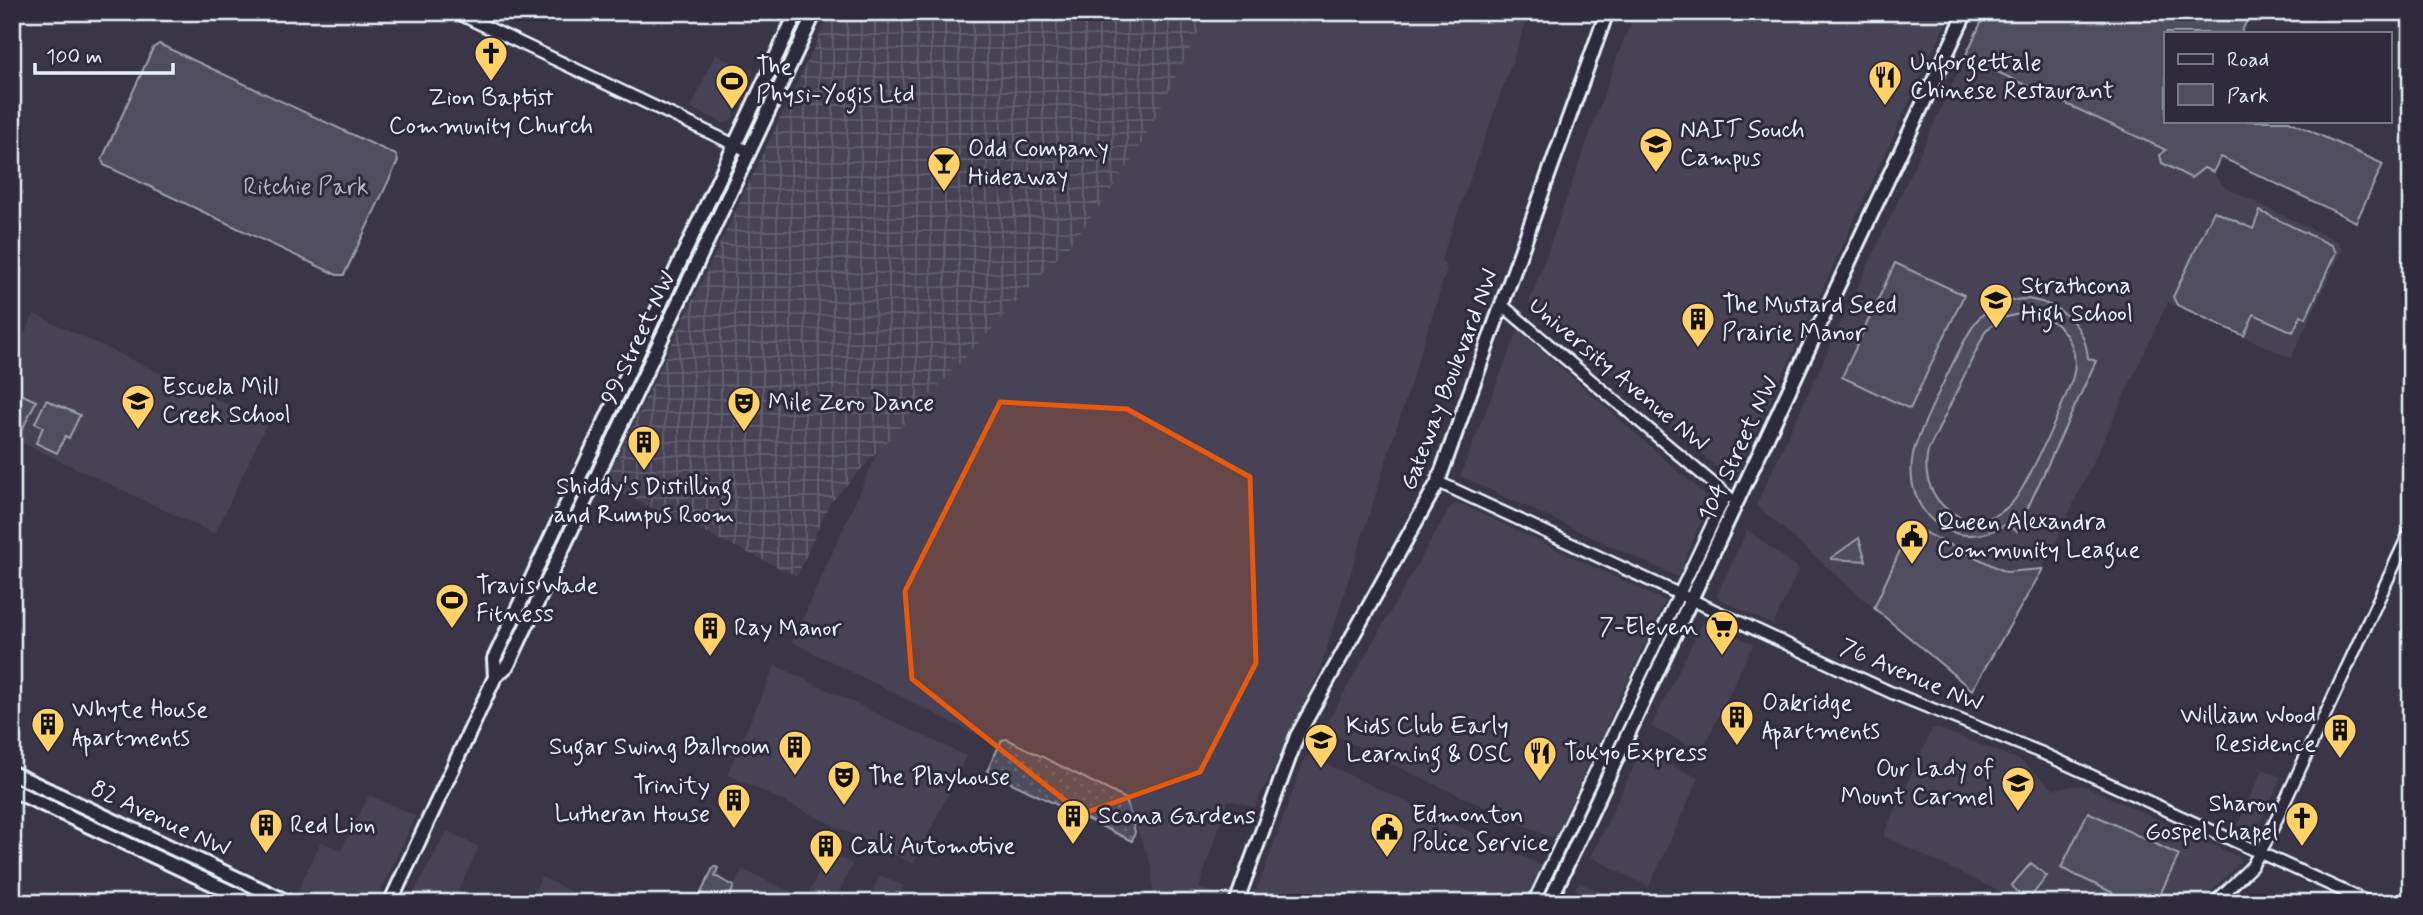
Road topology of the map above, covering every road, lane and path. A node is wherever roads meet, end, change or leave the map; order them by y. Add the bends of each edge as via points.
1 (455, 12) edge
2 (797, 12) edge
3 (815, 12) edge
4 (1607, 12) edge
5 (1966, 12) edge
6 (736, 144) junction
7 (750, 152) junction
8 (1502, 305) junction
9 (1438, 482) junction
10 (1726, 495) junction
11 (1737, 505) junction
12 (2411, 529) edge
13 (1678, 594) junction
14 (1691, 600) junction
15 (495, 677) junction
16 (12, 773) edge
17 (12, 790) edge
18 (2260, 853) junction
19 (254, 903) edge
20 (290, 903) edge
21 (390, 903) edge
22 (1236, 903) edge
23 (1533, 903) edge
24 (1549, 903) edge
25 (2214, 903) edge
26 (2370, 903) edge

1 - 6 street
2 - 6 main road, 99 Street NW
3 - 7 main road, 99 Street NW
4 - 8 main road, Gateway Boulevard NW
5 - 11 main road, 104 Street NW
6 - 7 street
6 - 15 main road, 99 Street NW via 494,659
7 - 15 main road, 99 Street NW via 508,665
8 - 9 main road, Gateway Boulevard NW
8 - 10 street, University Avenue NW
9 - 13 street, 76 Avenue NW
9 - 22 main road, Gateway Boulevard NW via 1297,736
10 - 11 street, University Avenue NW
10 - 13 street, 104 Street NW
11 - 14 main road, 104 Street NW
12 - 18 street
13 - 14 street, 76 Avenue NW
13 - 23 street, 104 Street NW
14 - 18 street, 76 Avenue NW
14 - 24 main road, 104 Street NW
15 - 21 main road, 99 Street NW
16 - 20 main road, 82 Avenue NW
17 - 19 main road, 82 Avenue NW
18 - 25 street
18 - 26 street, 76 Avenue NW

